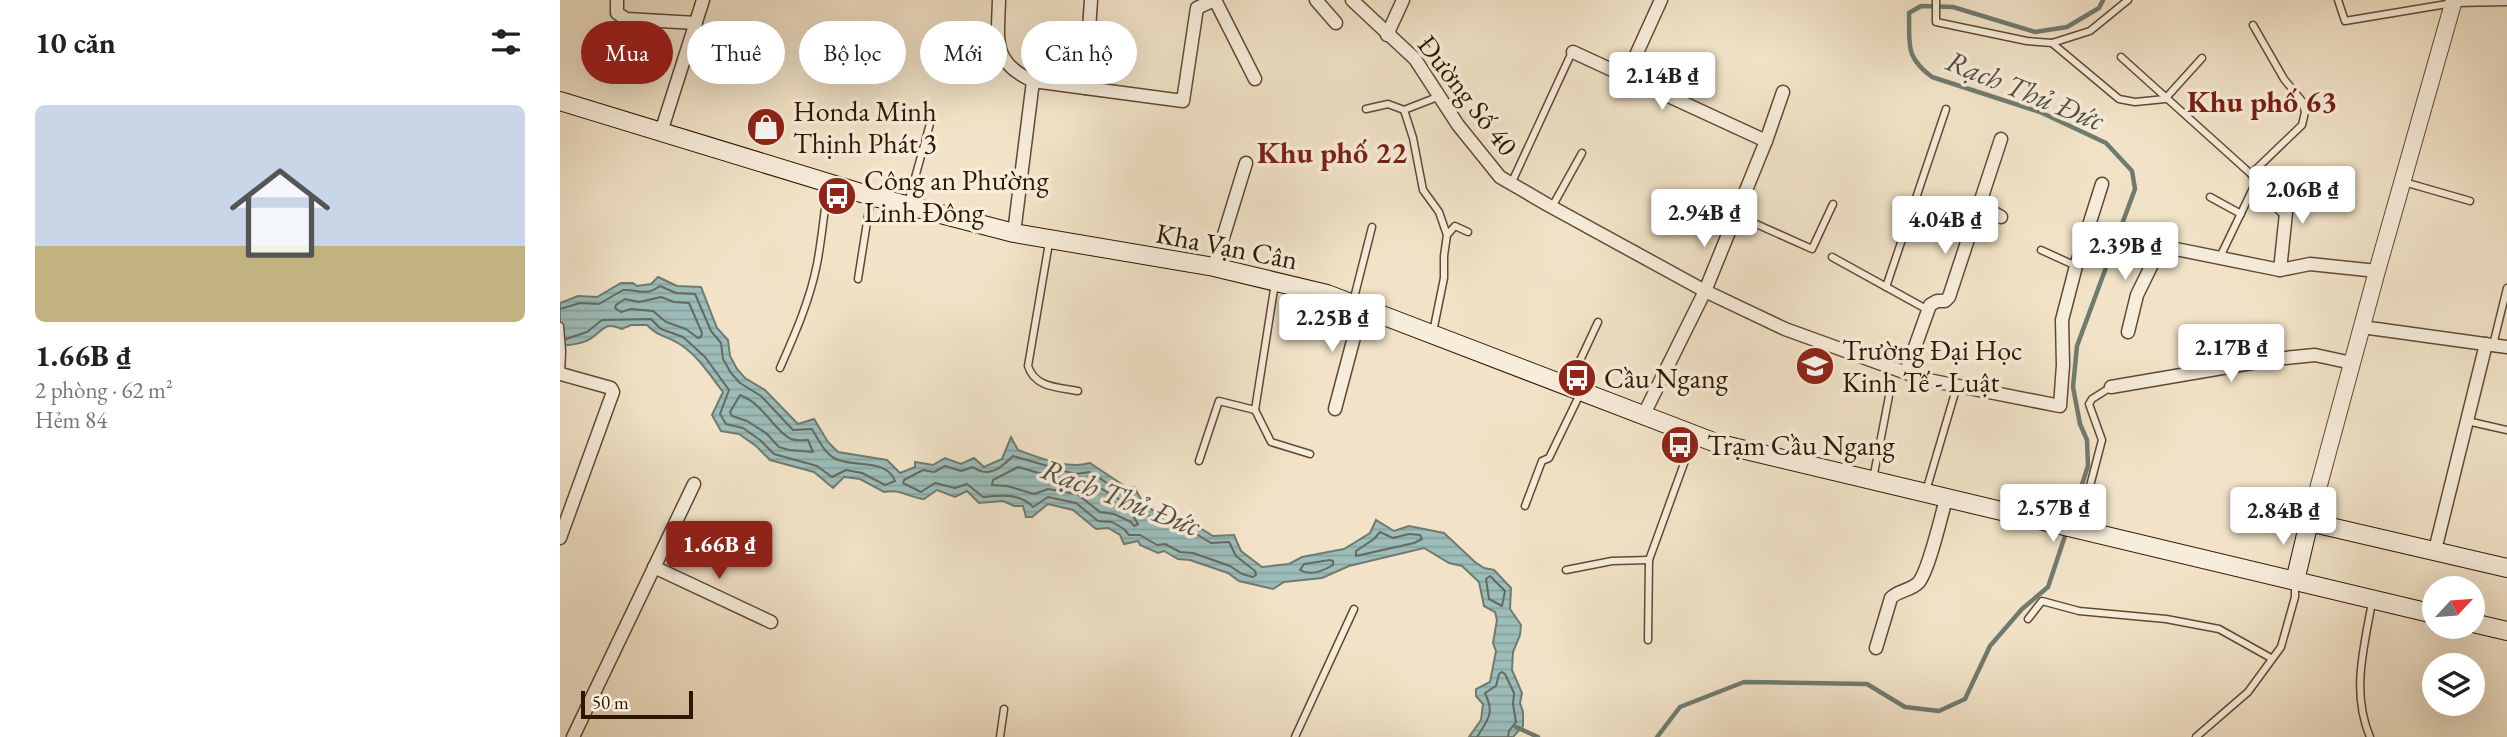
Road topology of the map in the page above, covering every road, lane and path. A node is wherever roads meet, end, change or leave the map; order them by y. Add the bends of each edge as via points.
1 (617, 0) edge
2 (703, 0) edge
3 (999, 0) edge
4 (1091, 0) edge
5 (1214, 0) edge
6 (1316, 0) edge
7 (1352, 0) edge
8 (1403, 0) edge
9 (1661, 0) edge
10 (1936, 0) edge
11 (2128, 0) edge
12 (2338, 0) edge
13 (2453, 2) edge
14 (2507, 2) edge
15 (697, 21) edge
16 (687, 22) edge
17 (1336, 23) dead end
18 (2253, 25) dead end
19 (1387, 35) junction
20 (2052, 43) junction
21 (687, 51) edge
22 (1573, 52) joint
23 (2121, 57) dead end
24 (2202, 58) dead end
25 (1021, 76) edge
26 (1626, 77) junction
27 (1255, 79) dead end
28 (1033, 84) edge
29 (1055, 84) edge
30 (1085, 88) junction
31 (1783, 92) dead end
32 (1440, 96) junction
33 (2165, 99) junction
34 (560, 102) edge
35 (1366, 109) dead end
36 (1946, 109) dead end
37 (1404, 110) junction
38 (932, 120) dead end
39 (661, 132) junction
40 (2001, 139) dead end
41 (1766, 141) junction
42 (1581, 152) dead end
43 (1246, 163) dead end
44 (2251, 174) junction
45 (828, 181) junction
46 (2402, 181) junction
47 (1511, 184) junction
48 (2102, 184) dead end
49 (871, 195) junction
50 (2210, 197) dead end
51 (2273, 201) dead end
52 (2470, 201) dead end
53 (1833, 204) dead end
54 (908, 205) junction
55 (1980, 205) junction
56 (1552, 207) junction
57 (2241, 214) junction
58 (1736, 215) junction
59 (2001, 217) dead end
60 (1926, 223) dead end
61 (1372, 226) dead end
62 (1468, 232) dead end
63 (1014, 233) junction
64 (1447, 235) junction
65 (1968, 239) junction
66 (1049, 241) junction
67 (2041, 250) dead end
68 (1832, 257) dead end
69 (2220, 257) junction
70 (2076, 266) junction
71 (1213, 267) junction
72 (2280, 270) junction
73 (2377, 271) junction
74 (858, 279) dead end
75 (1276, 282) junction
76 (1886, 286) junction
77 (2507, 288) edge
78 (1705, 291) junction
79 (1357, 305) junction
80 (1928, 310) junction
81 (1598, 322) dead end
82 (560, 326) edge
83 (2362, 327) junction
84 (2128, 332) dead end
85 (1433, 334) junction
86 (2490, 345) junction
87 (2507, 347) edge
88 (2352, 363) junction
89 (780, 368) dead end
90 (1906, 372) junction
91 (561, 374) edge
92 (1957, 386) junction
93 (2111, 387) joint
94 (1575, 388) junction
95 (1078, 391) dead end
96 (1889, 396) dead end
97 (1335, 409) dead end
98 (1255, 410) junction
99 (1644, 414) junction
100 (2467, 421) junction
101 (2507, 430) edge
102 (1695, 435) junction
103 (1310, 454) dead end
104 (1199, 461) dead end
105 (1873, 481) junction
106 (694, 484) dead end
107 (1926, 494) junction
108 (1946, 499) junction
109 (1525, 506) dead end
110 (2309, 522) junction
111 (2079, 529) junction
112 (560, 538) edge
113 (2435, 550) junction
114 (1649, 561) junction
115 (654, 567) junction
116 (2507, 568) edge
117 (1566, 570) dead end
118 (2295, 582) junction
119 (2372, 600) junction
120 (1354, 609) dead end
121 (2422, 611) edge
122 (2028, 619) dead end
123 (771, 622) dead end
124 (2485, 626) edge
125 (2507, 631) edge
126 (1648, 639) dead end
127 (1876, 648) dead end
128 (2271, 658) junction
129 (1004, 709) dead end
130 (573, 737) edge
131 (1000, 737) edge
132 (1295, 737) edge
133 (2196, 737) edge
134 (2370, 737) edge

1 - 16 street via 617,13 626,19
2 - 15 street
3 - 25 street via 998,47
4 - 30 street
5 - 27 street
5 - 30 street via 1196,8 1184,102
6 - 17 street
7 - 19 street, Đường Số 40
8 - 19 street
9 - 26 street
10 - 20 lane via 1936,22
11 - 20 lane via 2090,31
12 - 13 lane via 2345,20
13 - 14 lane
13 - 46 street
18 - 44 lane via 2305,112 2302,125
19 - 32 street, Đường Số 40 via 1415,59
20 - 33 lane via 2119,99
21 - 39 street
22 - 26 street
22 - 47 lane
23 - 33 lane
24 - 33 lane
26 - 41 street
28 - 63 street
29 - 30 street
31 - 41 street
32 - 37 lane
32 - 47 street, Đường Số 40 via 1458,125 1500,177
33 - 44 lane
34 - 39 main road, Kha Vạn Cân
35 - 37 lane via 1388,104
36 - 76 lane
37 - 64 lane via 1423,190 1440,212
38 - 54 lane
39 - 45 main road, Kha Vạn Cân
40 - 55 street
41 - 58 street
42 - 56 lane
43 - 71 street
44 - 57 lane via 2256,182
45 - 49 main road, Kha Vạn Cân
45 - 89 lane via 817,262
46 - 52 lane
46 - 73 street
47 - 56 street, Đường Số 40
48 - 70 street
49 - 54 main road, Kha Vạn Cân
49 - 74 lane
50 - 57 lane
51 - 72 street via 2286,214
53 - 58 lane via 1812,249
54 - 63 main road, Kha Vạn Cân
55 - 59 street
55 - 65 street
56 - 78 street, Đường Số 40
57 - 69 lane
58 - 78 street
60 - 65 lane
61 - 79 lane
62 - 64 lane via 1455,226
63 - 66 main road, Kha Vạn Cân
64 - 85 lane
65 - 80 street via 1948,300 1933,303
66 - 71 main road, Kha Vạn Cân
66 - 95 lane via 1028,366 1044,385
67 - 70 lane
68 - 76 lane
69 - 72 street
69 - 84 street via 2161,246 2137,295
70 - 92 street, Đường Số 40 via 2062,320 2060,406
71 - 75 main road, Kha Vạn Cân
72 - 73 street via 2310,264
73 - 83 street
75 - 79 main road, Kha Vạn Cân
75 - 98 lane
76 - 80 lane
77 - 86 lane
78 - 90 street, Đường Số 40 via 1784,329
78 - 99 street
79 - 85 main road, Kha Vạn Cân
79 - 97 street
80 - 90 street
81 - 94 lane
82 - 91 lane
83 - 86 street
83 - 88 street
85 - 94 main road, Kha Vạn Cân
86 - 87 street
86 - 100 street
88 - 93 street via 2315,355
88 - 110 street
90 - 92 street, Đường Số 40
91 - 112 street via 613,392
92 - 107 lane
93 - 111 lane via 2089,404 2102,440
94 - 99 main road, Kha Vạn Cân
94 - 109 lane
96 - 105 lane
98 - 103 lane via 1271,442
98 - 104 lane via 1219,401
99 - 102 main road, Kha Vạn Cân
100 - 101 lane
100 - 113 street
102 - 105 main road, Kha Vạn Cân
102 - 114 lane
105 - 107 main road, Kha Vạn Cân
106 - 115 street
107 - 108 main road, Kha Vạn Cân
108 - 111 main road, Kha Vạn Cân
108 - 127 street via 1919,582 1891,598
110 - 113 main road
110 - 118 main road
111 - 118 main road
113 - 116 main road
114 - 117 lane via 1612,561
114 - 126 lane
115 - 123 street
115 - 130 street
118 - 119 main road
118 - 128 lane via 2281,648
119 - 121 main road
119 - 134 lane via 2359,677 2361,709
120 - 132 lane
122 - 128 lane via 2042,601 2079,611 2166,620 2219,629
124 - 125 main road
128 - 133 lane via 2248,692
129 - 131 lane

